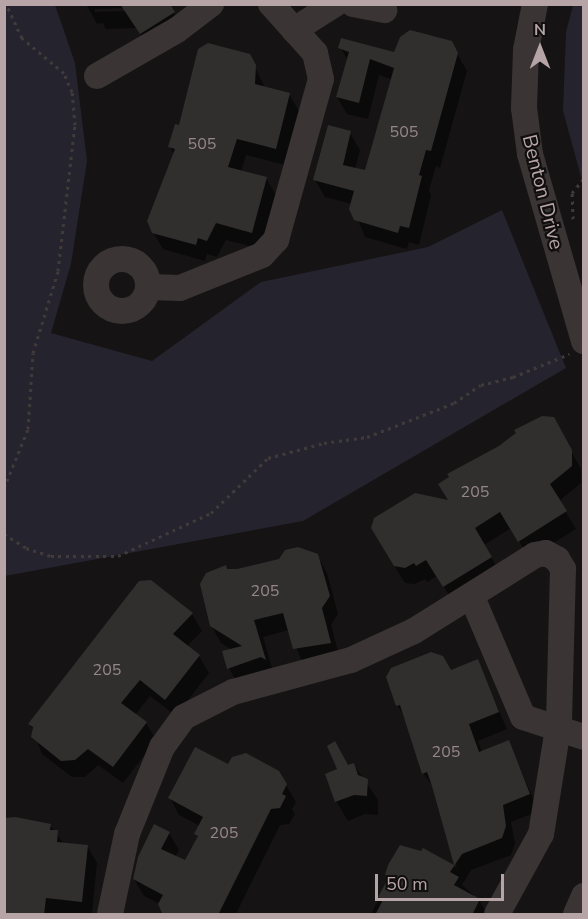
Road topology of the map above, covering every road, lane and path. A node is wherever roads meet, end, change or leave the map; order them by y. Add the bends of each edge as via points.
1 (6, 4) edge
2 (210, 4) edge
3 (271, 4) edge
4 (335, 4) edge
5 (354, 4) edge
6 (535, 4) edge
7 (384, 10) dead end
8 (294, 30) junction
9 (97, 76) dead end
10 (584, 178) edge
11 (574, 225) dead end
12 (149, 287) dead end
13 (578, 347) edge
14 (4, 488) edge
15 (4, 534) edge
16 (472, 597) junction
17 (558, 732) junction
18 (584, 737) edge
19 (584, 896) edge
20 (110, 915) edge
21 (497, 915) edge
22 (576, 915) edge

1 - 14 path via 22,38 64,73 72,92 75,125 58,271 33,353 28,429
2 - 9 street via 177,30
3 - 8 street
4 - 8 street
5 - 7 street
6 - 13 street, Benton Drive via 526,50 524,108 530,154
8 - 12 street via 315,53 321,79 276,240 262,255 180,288
10 - 11 path via 572,193
13 - 15 path via 513,377 481,385 454,403 367,437 324,443 268,458 211,513 118,556 51,556 26,548
16 - 17 street via 523,717
16 - 17 street via 535,555 546,554 561,563
16 - 20 street via 414,631 351,660 233,692 184,717 162,747 127,834
17 - 18 street
17 - 21 street via 541,834
19 - 22 street

